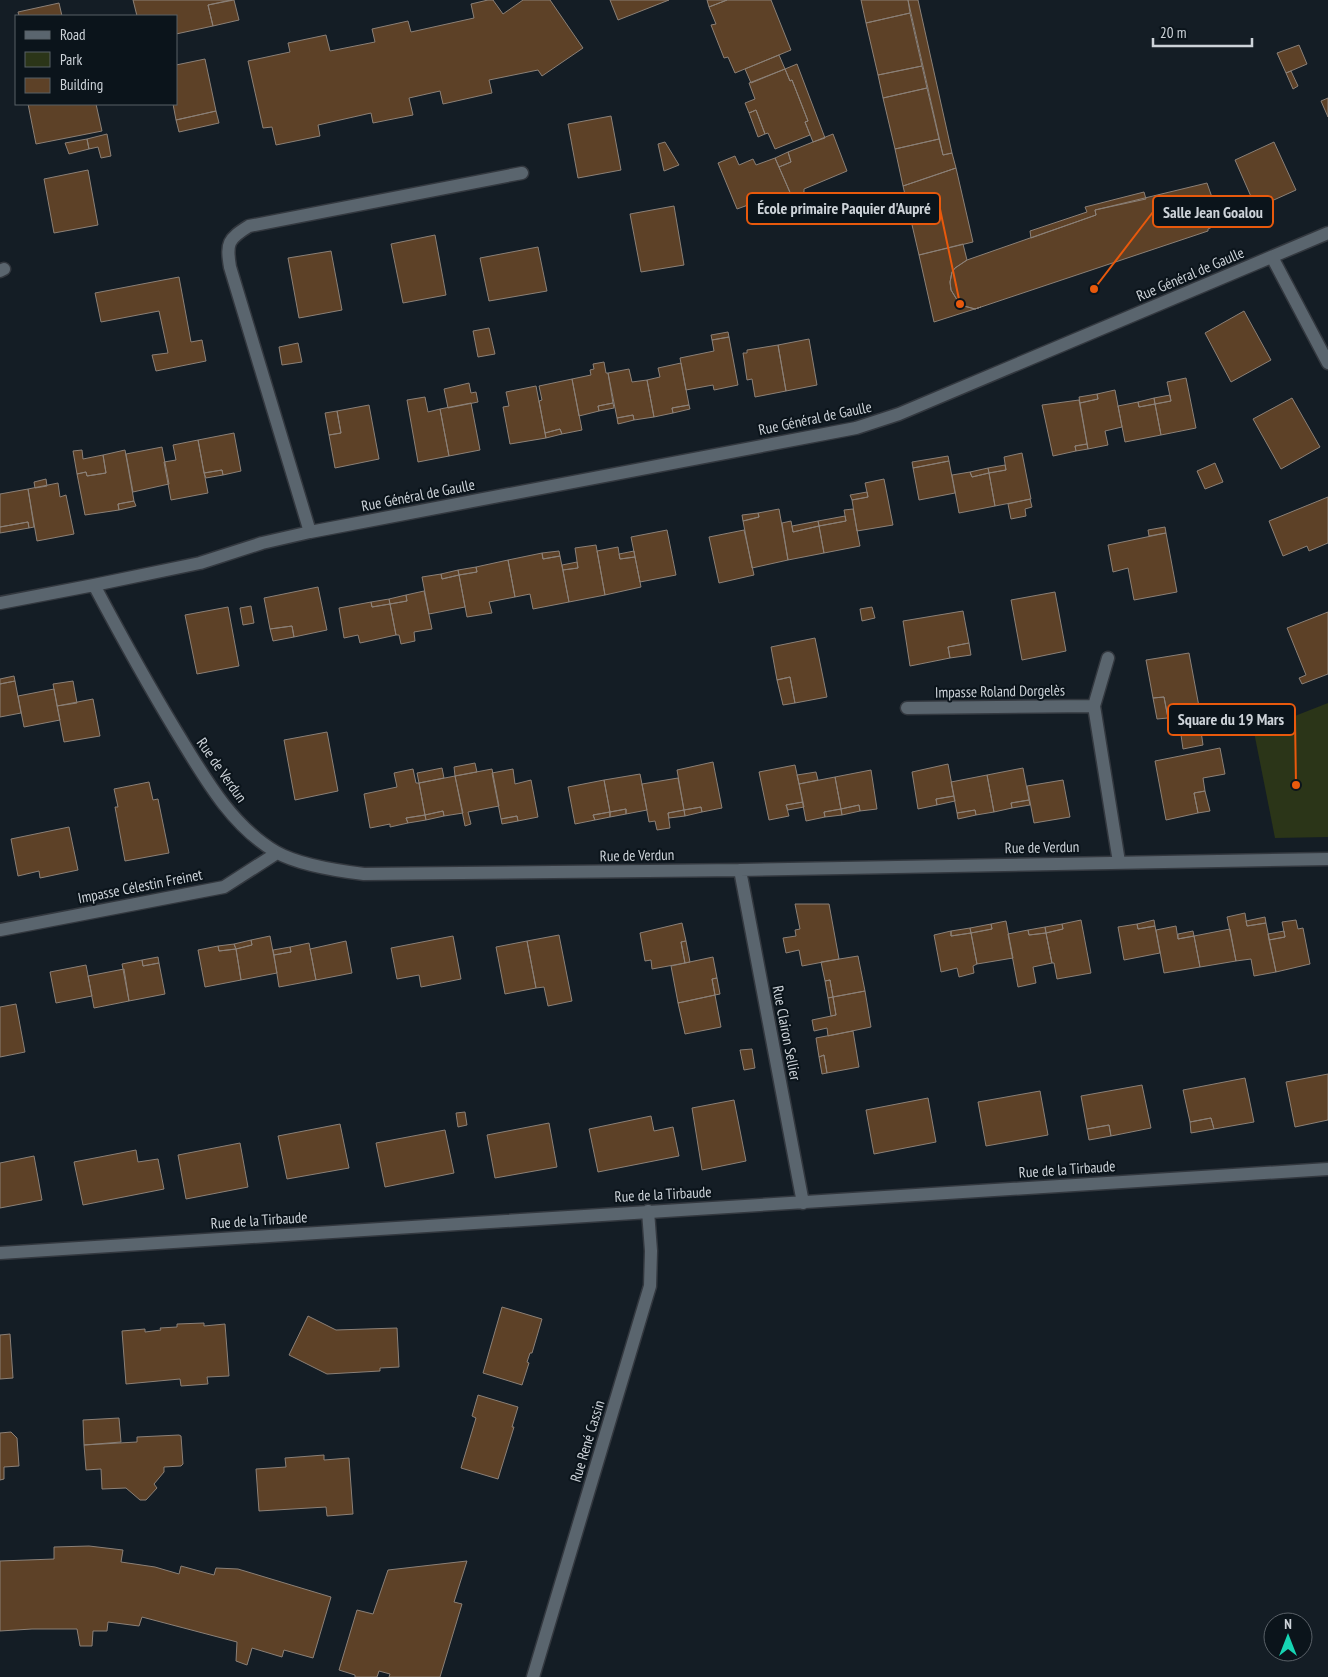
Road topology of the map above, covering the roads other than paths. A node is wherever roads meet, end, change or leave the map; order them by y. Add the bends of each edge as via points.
1 (522, 173) dead end
2 (1328, 233) edge
3 (1272, 257) junction
4 (1328, 363) edge
5 (310, 532) junction
6 (94, 585) junction
7 (0, 603) edge
8 (1108, 658) dead end
9 (1094, 706) junction
10 (907, 708) dead end
11 (277, 853) junction
12 (1328, 859) edge
13 (1119, 862) junction
14 (740, 870) junction
15 (0, 930) edge
16 (1328, 1169) edge
17 (803, 1203) junction
18 (648, 1211) junction
19 (0, 1253) edge
20 (533, 1677) edge

1 - 5 street via 249,226 235,235 227,249 230,267
2 - 3 street, Rue Général de Gaulle
3 - 4 street
3 - 5 street, Rue Général de Gaulle via 908,411 856,428
5 - 6 street, Rue Général de Gaulle via 200,563
6 - 7 street, Rue Général de Gaulle
6 - 11 street, Rue de Verdun via 206,780 238,820
8 - 9 street
9 - 10 street, Impasse Roland Dorgelès
9 - 13 street
11 - 14 street, Rue de Verdun via 319,866 364,874
11 - 15 street, Impasse Célestin Freinet via 224,887
12 - 13 street, Rue de Verdun
13 - 14 street, Rue de Verdun
14 - 17 street, Rue Clairon Sellier
16 - 17 street, Rue de la Tirbaude
17 - 18 street, Rue de la Tirbaude
18 - 19 street, Rue de la Tirbaude
18 - 20 street, Rue René Cassin via 650,1286

